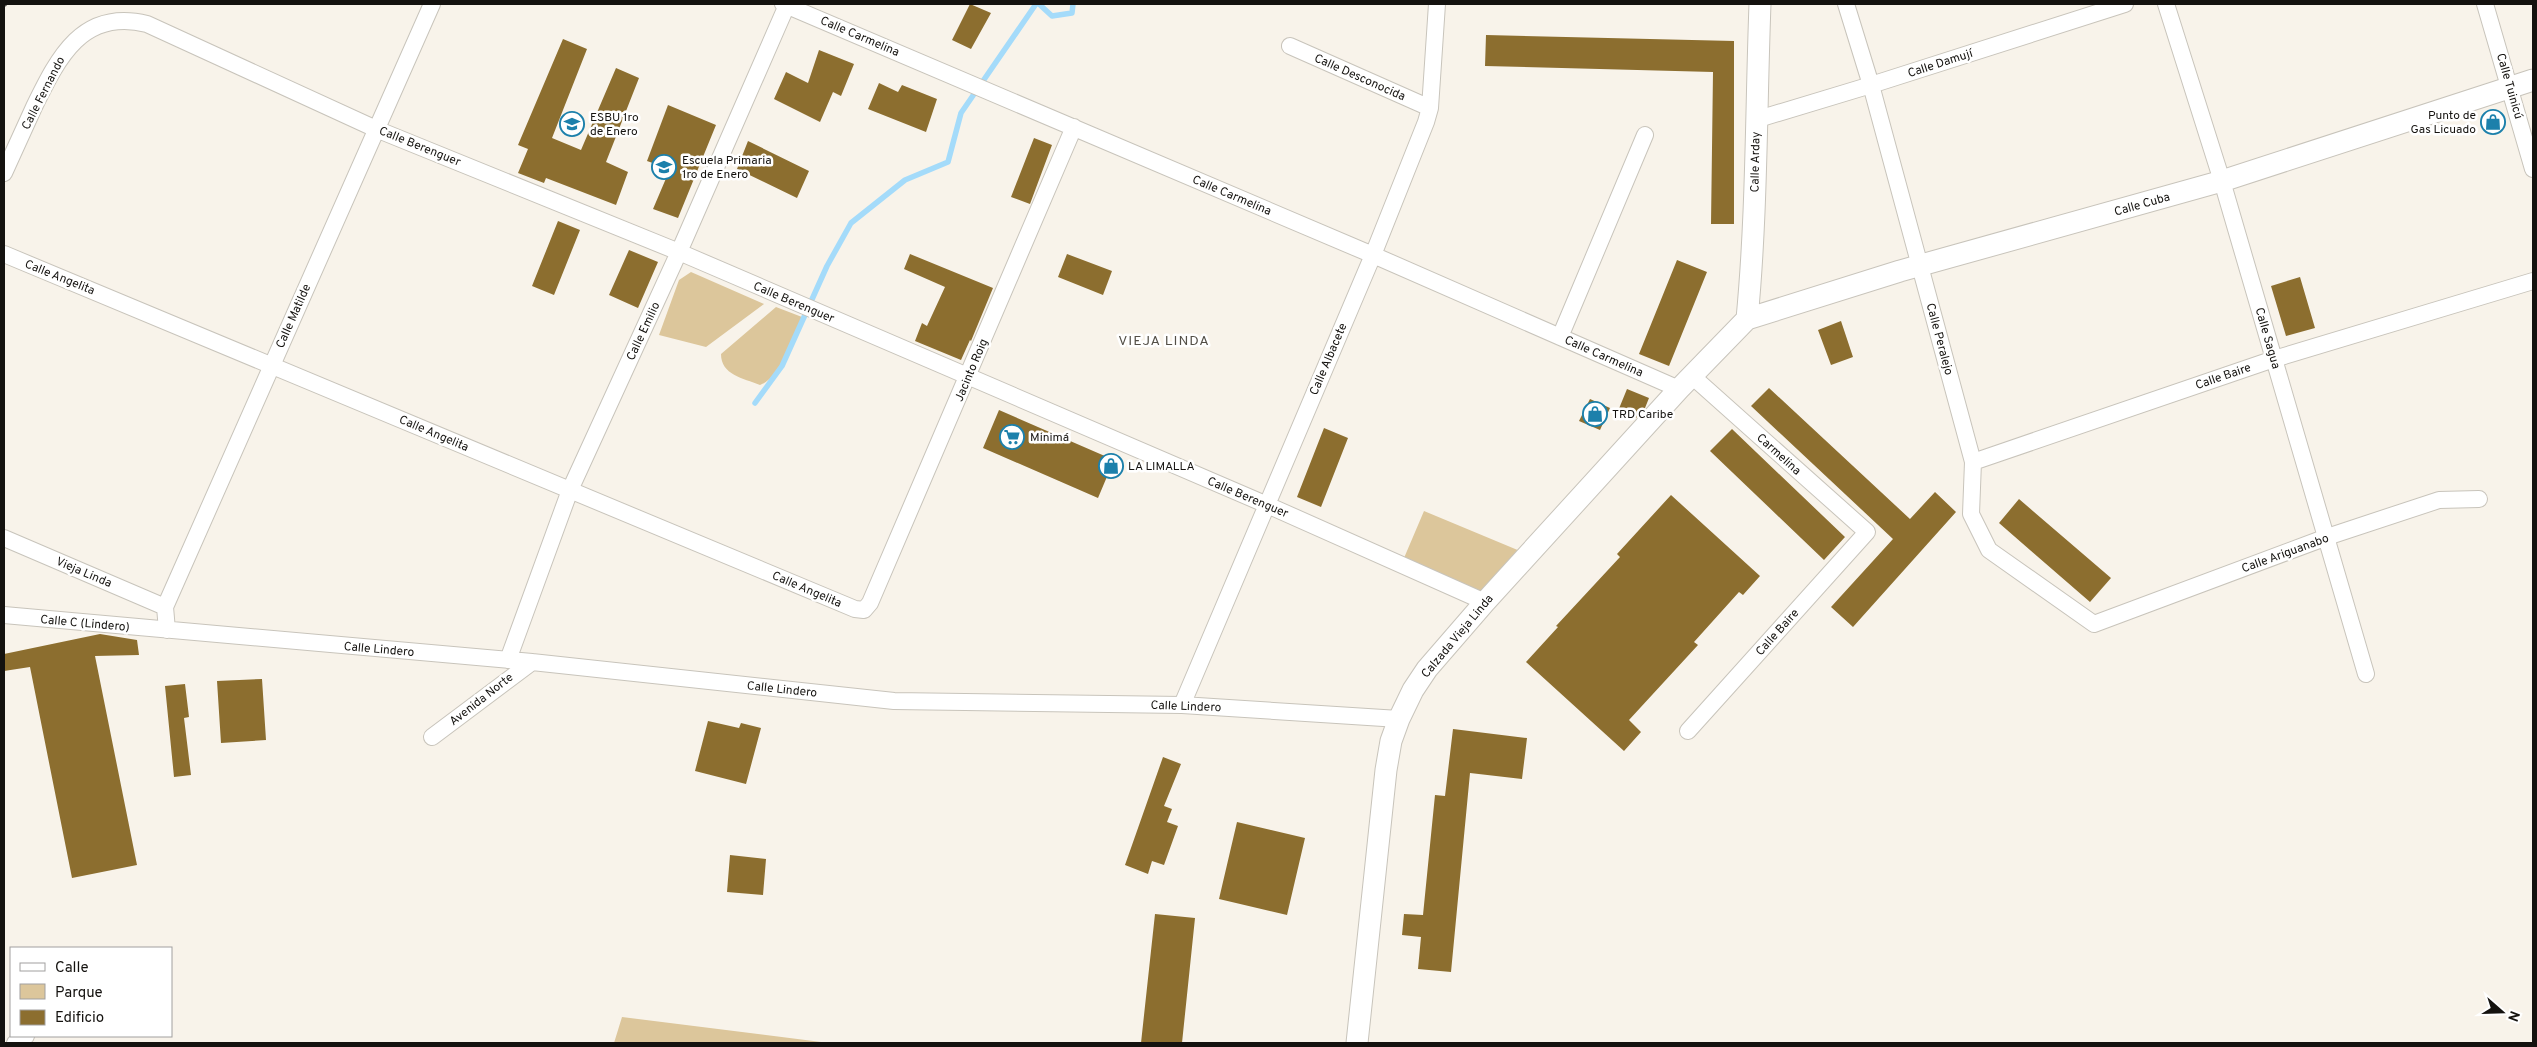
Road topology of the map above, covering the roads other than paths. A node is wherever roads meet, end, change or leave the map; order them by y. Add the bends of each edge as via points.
1 (432, 4) edge
2 (1437, 4) edge
3 (1760, 4) edge
4 (1846, 4) edge
5 (2124, 4) edge
6 (2166, 4) edge
7 (2485, 4) edge
8 (785, 5) edge
9 (98, 25) joint
10 (1290, 46) dead end
11 (2533, 80) edge
12 (1871, 85) junction
13 (2511, 86) junction
14 (1430, 108) junction
15 (1755, 120) junction
16 (1074, 127) junction
17 (376, 129) junction
18 (1646, 136) dead end
19 (2533, 169) edge
20 (4, 173) edge
21 (2222, 182) junction
22 (679, 252) junction
23 (4, 254) edge
24 (1373, 255) junction
25 (1920, 266) junction
26 (2533, 281) edge
27 (1747, 319) junction
28 (1560, 337) junction
29 (2274, 359) junction
30 (271, 364) junction
31 (968, 377) junction
32 (1685, 383) junction
33 (1973, 462) junction
34 (570, 490) junction
35 (2479, 499) dead end
36 (1265, 504) junction
37 (1867, 532) joint
38 (2328, 537) junction
39 (4, 538) edge
40 (1485, 602) junction
41 (165, 607) junction
42 (864, 610) joint
43 (4, 615) edge
44 (2094, 624) joint
45 (166, 630) junction
46 (508, 660) junction
47 (532, 662) junction
48 (2366, 674) dead end
49 (1182, 705) junction
50 (1399, 719) junction
51 (1688, 731) dead end
52 (432, 737) dead end
53 (1357, 1043) edge

1 - 17 street, Calle Matilde
2 - 14 street, Calle Albacete
3 - 15 street, Calle Arday
4 - 12 street, Calle Peralejo
5 - 12 street, Calle Damují
6 - 21 street, Calle Sagua
7 - 13 street, Calle Tuinicú
8 - 16 street, Calle Carmelina
8 - 22 street, Calle Emilio
9 - 17 street, Calle Berenguer via 117,20 147,24
9 - 20 street, Calle Fernando via 62,54
10 - 14 street, Calle Desconocida
11 - 13 street, Calle Cuba
12 - 15 street, Calle Damují
12 - 25 street, Calle Peralejo
13 - 19 street, Calle Tuinicú
13 - 21 street, Calle Cuba
14 - 24 street, Calle Albacete
15 - 27 street, Calle Arday via 1753,250
16 - 24 street, Calle Carmelina
16 - 31 street, Jacinto Roig
17 - 22 street, Calle Berenguer
17 - 30 street, Calle Matilde
18 - 28 street
21 - 25 street, Calle Cuba
21 - 29 street, Calle Sagua
22 - 31 street, Calle Berenguer
22 - 34 street, Calle Emilio
23 - 30 street, Calle Angelita
24 - 28 street, Calle Carmelina
24 - 36 street, Calle Albacete
25 - 27 street, Calle Cuba
25 - 33 street, Calle Peralejo
26 - 29 street, Calle Baire
27 - 32 street, Calzada Vieja Linda
28 - 32 street, Calle Carmelina
29 - 33 street, Calle Baire
29 - 38 street, Calle Sagua
30 - 34 street, Calle Angelita
30 - 41 street, Calle Matilde
31 - 36 street, Calle Berenguer
31 - 42 street, Jacinto Roig via 870,603
32 - 37 street, Carmelina
32 - 40 street, Calzada Vieja Linda
33 - 44 street, Calle Peralejo via 1971,514 1990,550
34 - 42 street, Calle Angelita
34 - 46 street, Calle Emilio
35 - 38 street, Calle Ariguanabo via 2439,500
36 - 40 street, Calle Berenguer
36 - 49 street, Calle Albacete
37 - 51 street, Calle Baire
38 - 44 street, Calle Ariguanabo
38 - 48 street, Calle Sagua
39 - 41 street, Vieja Linda
40 - 50 street, Calzada Vieja Linda via 1427,669
41 - 45 street, Calle Matilde
43 - 45 street, Calle C (Lindero)
45 - 46 street, Calle Lindero
46 - 47 street, Calle Lindero
47 - 49 street, Calle Lindero via 894,701
47 - 52 street, Avenida Norte
49 - 50 street, Calle Lindero
50 - 53 street, Calzada Vieja Linda via 1386,770

